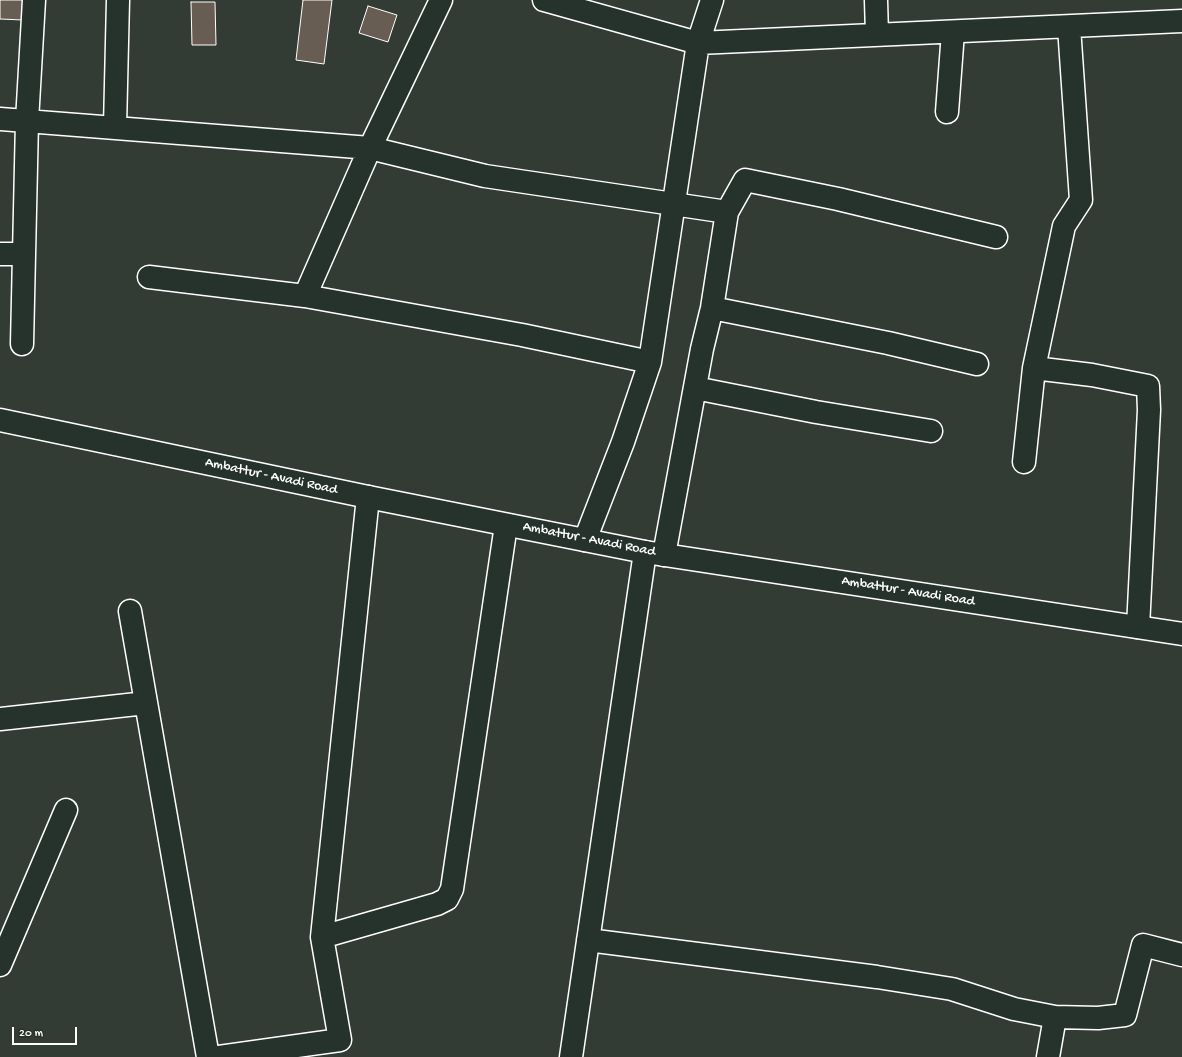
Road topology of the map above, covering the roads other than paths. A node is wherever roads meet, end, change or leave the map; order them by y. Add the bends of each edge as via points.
1 (34, 0) edge
2 (118, 0) edge
3 (441, 0) edge
4 (544, 0) edge
5 (712, 0) edge
6 (876, 0) edge
7 (1182, 21) edge
8 (1069, 27) junction
9 (953, 32) junction
10 (877, 35) junction
11 (698, 43) junction
12 (947, 112) dead end
13 (0, 119) edge
14 (27, 121) junction
15 (115, 127) junction
16 (370, 148) junction
17 (674, 204) junction
18 (727, 212) junction
19 (996, 237) dead end
20 (0, 254) edge
21 (24, 254) junction
22 (149, 277) dead end
23 (305, 296) junction
24 (712, 308) junction
25 (22, 344) dead end
26 (650, 362) junction
27 (977, 364) dead end
28 (1034, 368) junction
29 (695, 388) junction
30 (0, 420) edge
31 (931, 431) dead end
32 (1024, 462) dead end
33 (368, 497) junction
34 (506, 525) junction
35 (585, 540) junction
36 (655, 553) junction
37 (130, 611) dead end
38 (1138, 627) junction
39 (1182, 634) edge
40 (146, 703) junction
41 (0, 719) edge
42 (66, 810) dead end
43 (322, 937) junction
44 (588, 940) junction
45 (1182, 956) edge
46 (0, 965) edge
47 (1055, 1017) junction
48 (341, 1048) edge
49 (208, 1057) edge
50 (219, 1057) edge
51 (571, 1057) edge
52 (1048, 1057) edge

1 - 14 street
2 - 15 street
3 - 16 street
4 - 11 street
5 - 11 street
6 - 10 street
7 - 8 street
8 - 9 street
8 - 28 street via 1081,200 1064,226
9 - 10 street
9 - 12 street
10 - 11 street
11 - 17 street
13 - 14 street
14 - 15 street
14 - 21 street
15 - 16 street
16 - 17 street via 485,176
16 - 23 street
17 - 18 street
17 - 26 street
18 - 19 street via 745,180 838,198
18 - 24 street
20 - 21 street
21 - 25 street
22 - 23 street
23 - 26 street via 522,335
24 - 27 street via 888,343
24 - 29 street
26 - 35 street via 623,442
28 - 32 street
28 - 38 street via 1092,375 1148,386
29 - 31 street
29 - 36 street
30 - 33 street, Ambattur - Avadi Road
33 - 34 street, Ambattur - Avadi Road
33 - 43 street
34 - 35 street, Ambattur - Avadi Road
34 - 43 street via 452,889 447,899 437,904
35 - 36 street, Ambattur - Avadi Road
36 - 38 street, Ambattur - Avadi Road
36 - 44 street
37 - 40 street
38 - 39 street, Ambattur - Avadi Road
40 - 41 street
40 - 49 street
42 - 46 street
43 - 48 street
44 - 47 street via 952,989 1014,1009
44 - 51 street
45 - 47 street via 1143,945 1125,1016
47 - 52 street
48 - 50 street

